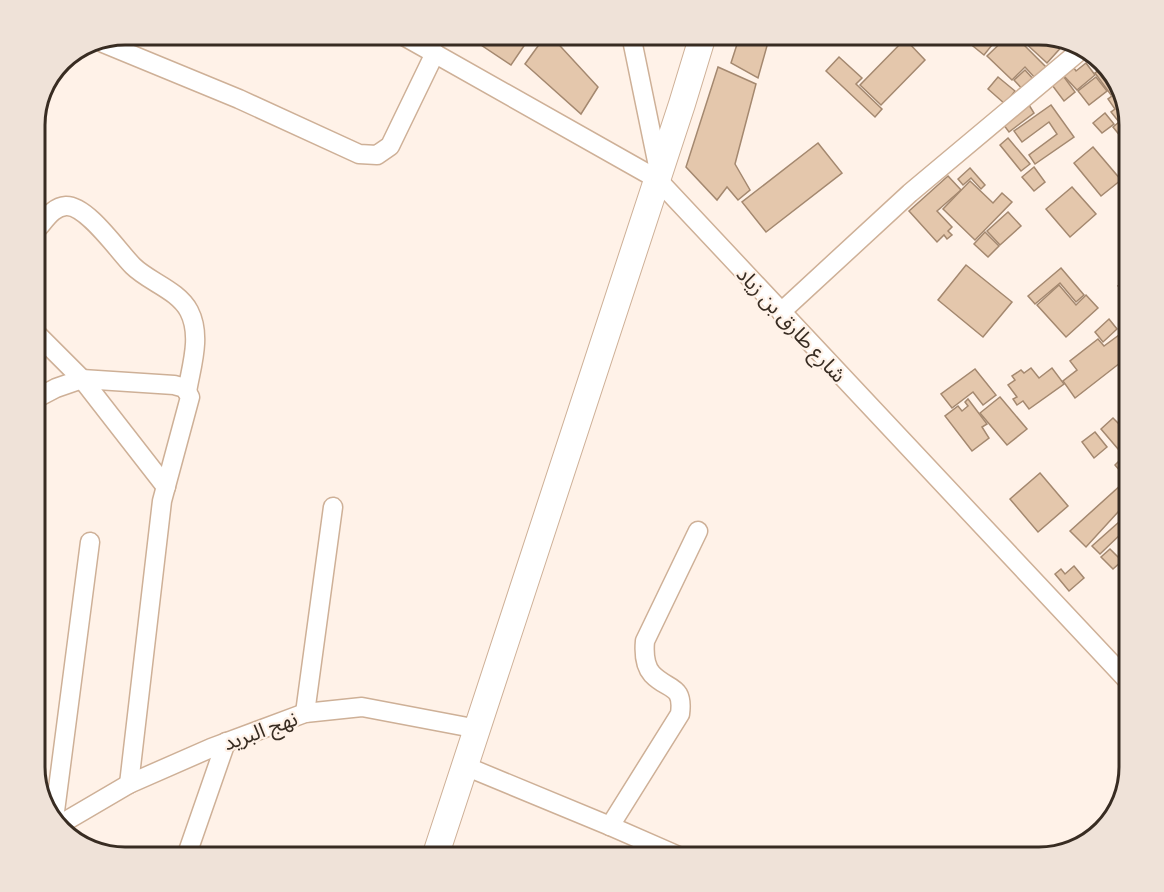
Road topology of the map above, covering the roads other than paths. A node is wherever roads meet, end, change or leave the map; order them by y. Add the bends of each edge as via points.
1 (420, 45) edge
2 (633, 45) edge
3 (700, 45) edge
4 (112, 47) edge
5 (435, 54) junction
6 (1076, 54) edge
7 (658, 176) junction
8 (45, 220) edge
9 (781, 312) junction
10 (45, 342) edge
11 (82, 379) junction
12 (187, 392) junction
13 (45, 394) edge
14 (166, 487) junction
15 (333, 507) dead end
16 (698, 531) dead end
17 (90, 542) dead end
18 (1119, 670) edge
19 (305, 713) junction
20 (478, 729) junction
21 (226, 742) junction
22 (465, 766) junction
23 (129, 784) junction
24 (56, 806) edge
25 (66, 821) edge
26 (610, 826) junction
27 (190, 847) edge
28 (439, 847) edge
29 (657, 847) edge

1 - 5 street, شارع طارق بن زياد
2 - 7 street
3 - 7 street
4 - 5 street via 359,154 377,155 390,146
5 - 7 street, شارع طارق بن زياد
6 - 9 street via 910,193
7 - 9 street, شارع طارق بن زياد
7 - 20 street
8 - 12 street via 55,209 66,206 84,212 133,267 176,296 189,310 196,342
9 - 18 street, شارع طارق بن زياد
10 - 11 street
11 - 12 street via 174,385
11 - 13 street
11 - 14 street
12 - 14 street via 190,397
14 - 23 street
15 - 19 street
16 - 26 street via 645,641 644,657 651,673 677,691 682,701 680,714
17 - 24 street
19 - 20 street, نهج البريد via 362,707
19 - 21 street, نهج البريد
20 - 22 street
21 - 23 street, نهج البريد
21 - 27 street
22 - 26 street
22 - 28 street
23 - 25 street, نهج البريد
26 - 29 street

